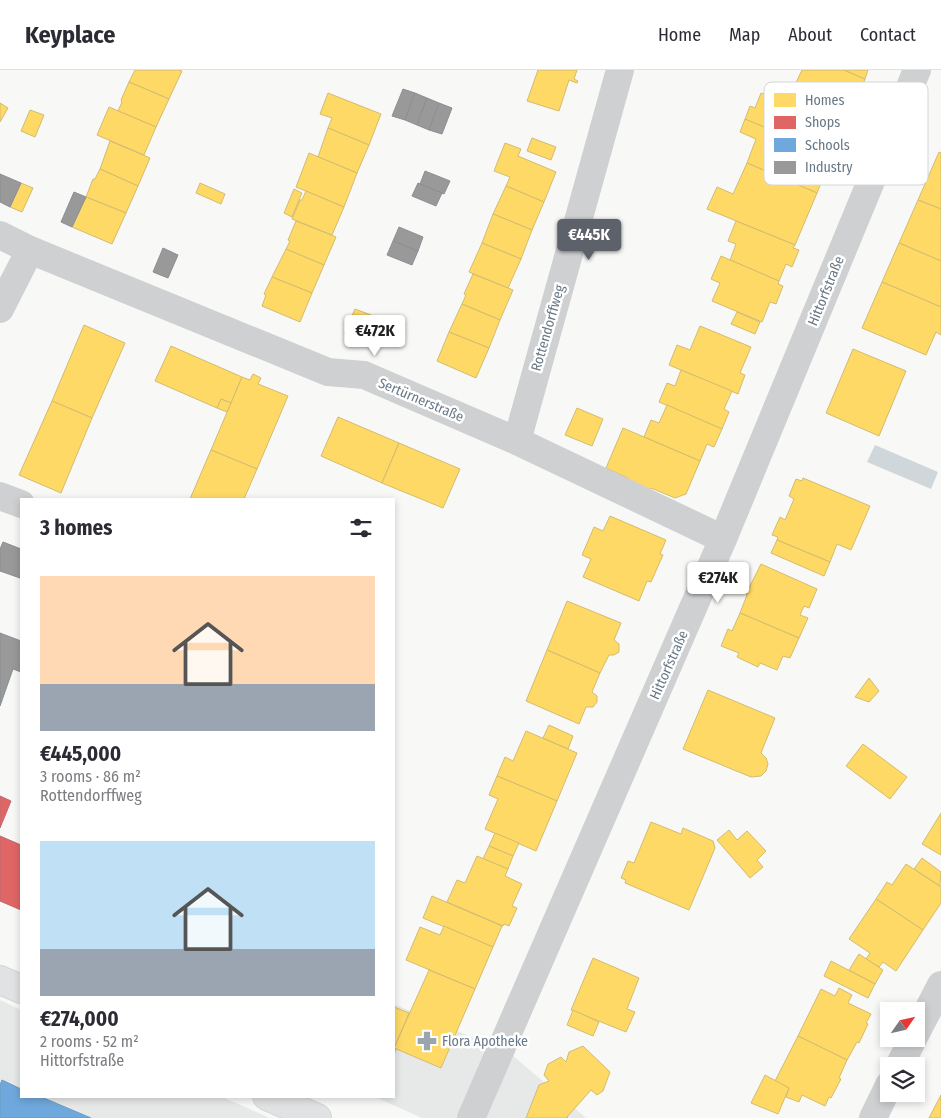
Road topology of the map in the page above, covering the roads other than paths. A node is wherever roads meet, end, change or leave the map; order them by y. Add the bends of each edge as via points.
1 (620, 70) edge
2 (917, 70) edge
3 (912, 82) edge
4 (869, 185) edge
5 (0, 235) edge
6 (30, 250) junction
7 (0, 309) edge
8 (517, 441) junction
9 (0, 496) edge
10 (20, 504) edge
11 (723, 539) junction
12 (0, 980) edge
13 (941, 985) edge
14 (20, 989) edge
15 (925, 1015) edge
16 (271, 1098) edge
17 (881, 1102) edge
18 (316, 1118) edge
19 (471, 1118) edge
20 (873, 1118) edge

1 - 8 street, Rottendorffweg
2 - 3 street, Hittorfstraße
4 - 11 street, Hittorfstraße
5 - 6 street, Sertürnerstraße
6 - 7 street
6 - 8 street, Sertürnerstraße via 328,372 364,375
8 - 11 street, Sertürnerstraße
9 - 10 street
11 - 19 street, Hittorfstraße
12 - 14 street
13 - 15 street
16 - 18 street
17 - 20 street

